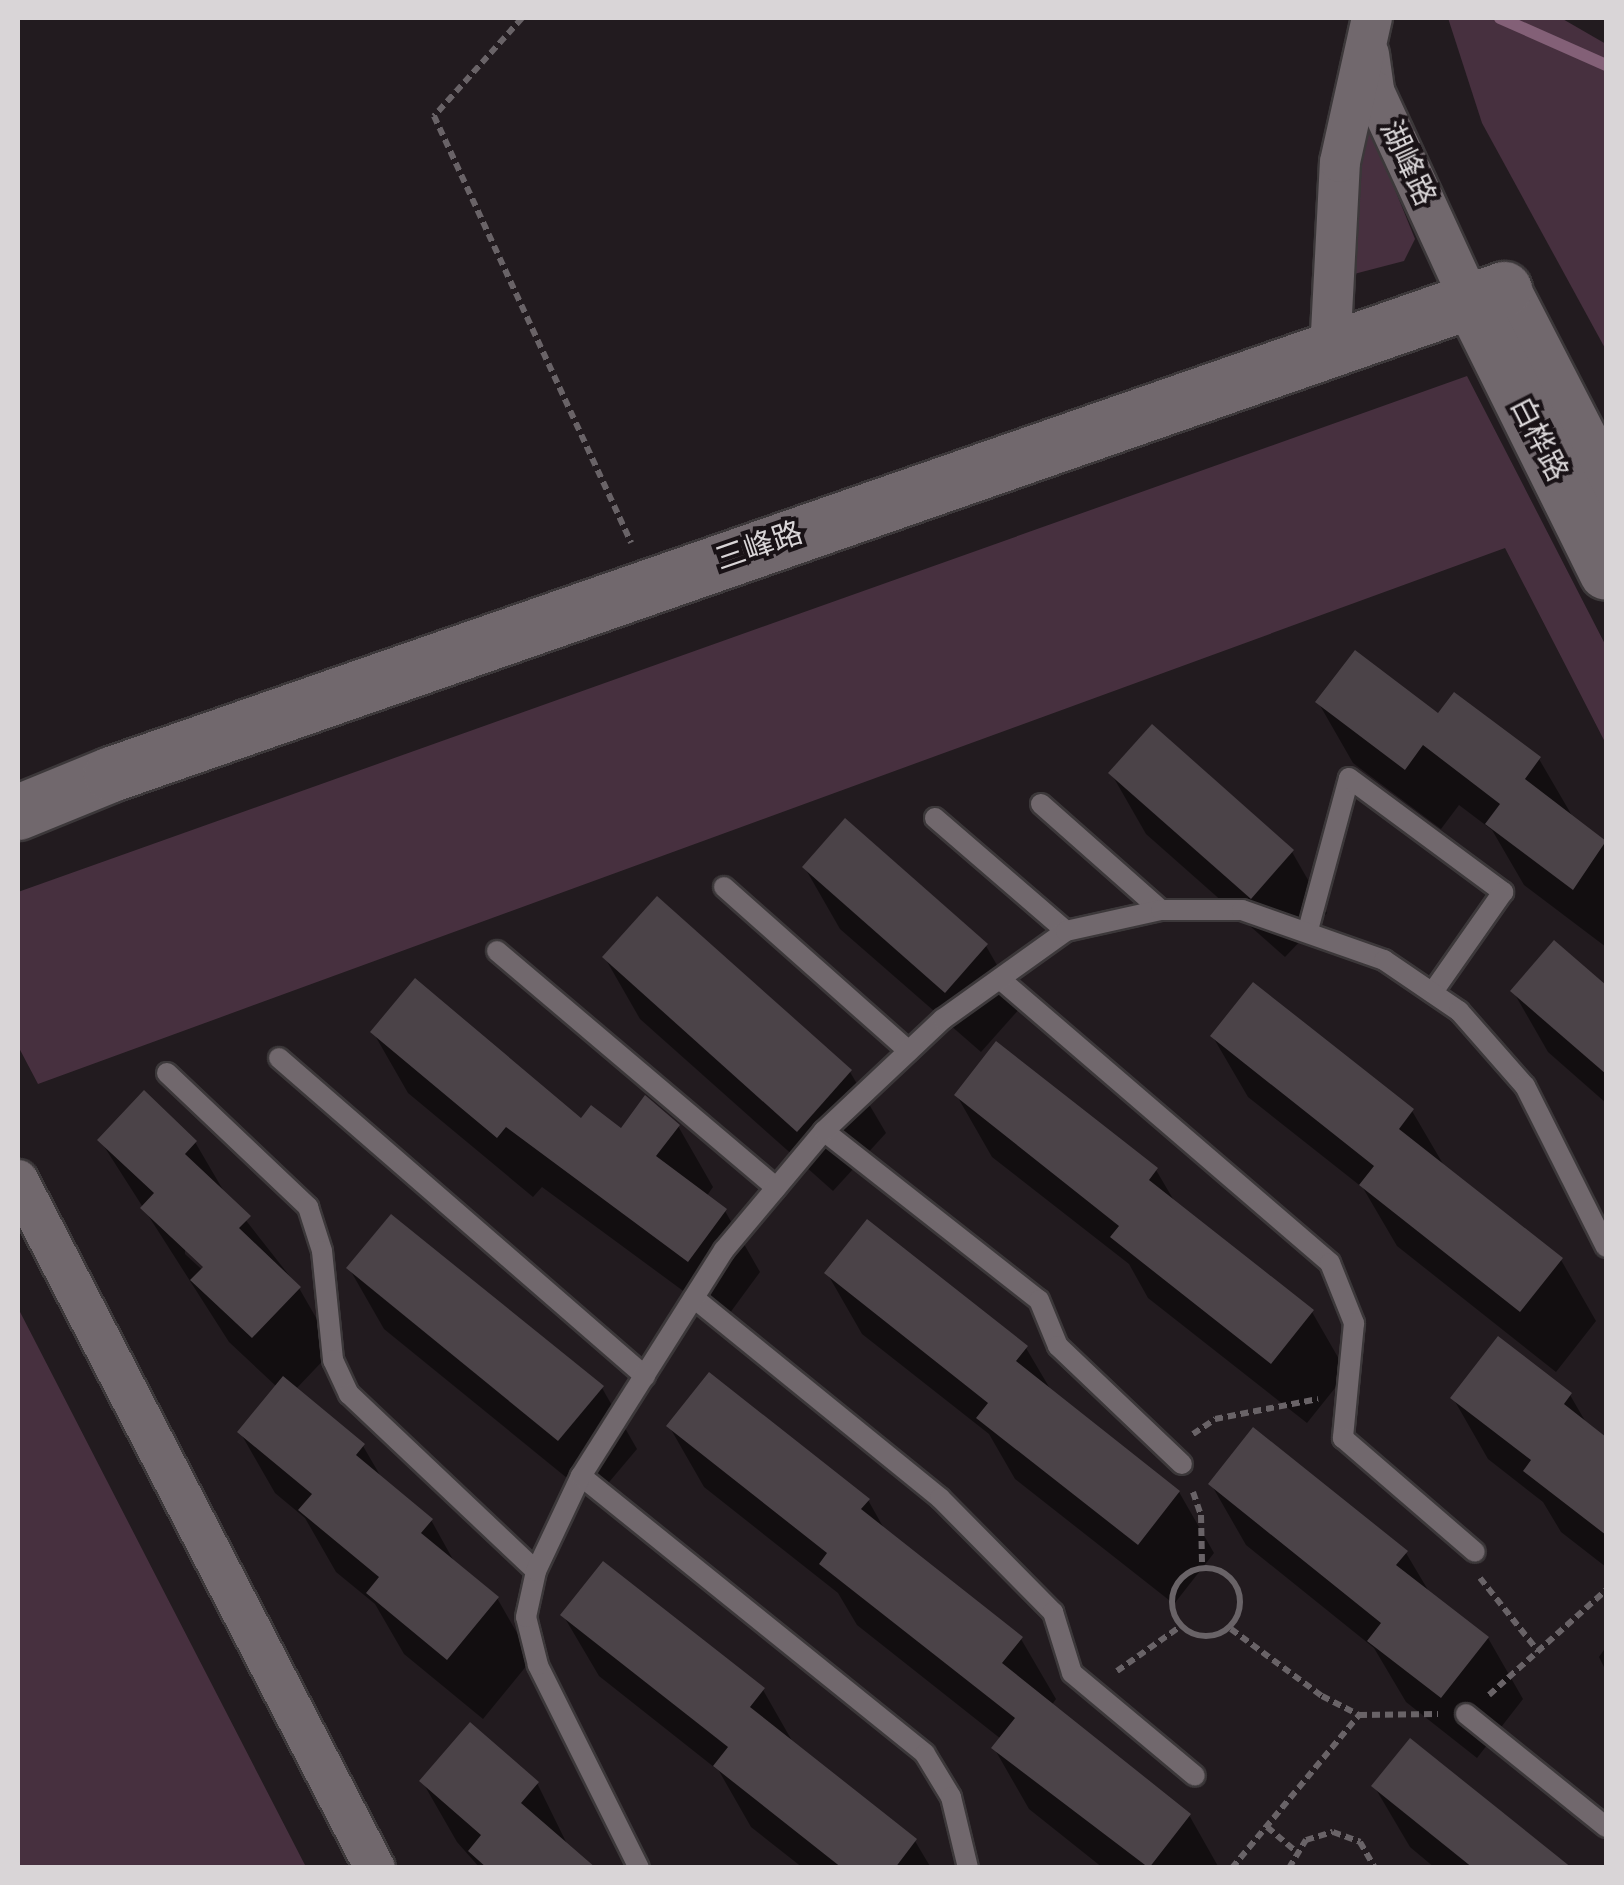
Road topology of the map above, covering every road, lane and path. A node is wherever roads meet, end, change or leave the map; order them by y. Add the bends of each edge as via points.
1 (522, 18) edge
2 (1369, 28) edge
3 (1488, 296) junction
4 (1330, 352) junction
5 (1606, 487) edge
6 (1606, 574) edge
7 (652, 583) junction
8 (1041, 804) dead end
9 (18, 812) edge
10 (935, 818) dead end
11 (724, 887) dead end
12 (1161, 910) junction
13 (1308, 930) junction
14 (1066, 931) junction
15 (497, 951) dead end
16 (1000, 978) junction
17 (1432, 992) junction
18 (909, 1052) junction
19 (280, 1058) dead end
20 (167, 1073) dead end
21 (824, 1131) junction
22 (18, 1180) edge
23 (776, 1188) junction
24 (1606, 1247) edge
25 (694, 1298) junction
26 (645, 1376) junction
27 (1348, 1391) junction
28 (1182, 1464) junction
29 (581, 1476) junction
30 (1475, 1552) joint
31 (1202, 1564) junction
32 (536, 1571) junction
33 (1606, 1590) edge
34 (1182, 1626) junction
35 (1231, 1629) junction
36 (1538, 1651) junction
37 (1094, 1692) junction
38 (1466, 1714) junction
39 (1359, 1715) junction
40 (1195, 1776) dead end
41 (1266, 1827) junction
42 (1606, 1827) edge
43 (1296, 1850) junction
44 (375, 1868) edge
45 (639, 1868) edge
46 (968, 1868) edge
47 (1232, 1868) edge
48 (1289, 1868) edge
49 (1375, 1868) edge

1 - 7 path via 434,116 588,461
2 - 3 street, 湖峰路 via 1374,91
2 - 4 street via 1340,162
3 - 4 main road, 三峰路
3 - 5 street, 白桦路
3 - 6 street, 白桦路
4 - 7 main road, 三峰路
7 - 9 main road, 三峰路
8 - 12 lane
10 - 14 lane
11 - 18 lane
12 - 13 lane via 1242,910
12 - 14 lane
13 - 17 lane via 1384,960
13 - 17 lane via 1349,778 1503,892
14 - 16 lane
15 - 23 lane
16 - 18 lane
16 - 27 lane via 1330,1263 1354,1323
17 - 24 lane via 1459,1011 1525,1086
18 - 21 lane
19 - 26 lane
20 - 32 lane via 308,1207 322,1252 334,1360 349,1394
21 - 23 lane
21 - 28 lane via 1039,1300 1058,1346
22 - 44 street
23 - 25 lane
25 - 26 lane
25 - 37 lane via 940,1498 1052,1612 1072,1673
26 - 29 lane
27 - 28 path via 1215,1418 1194,1430
27 - 30 lane via 1343,1438
28 - 31 path via 1201,1515
29 - 32 lane
29 - 46 lane via 924,1754 951,1797
30 - 36 path via 1481,1581
31 - 34 path via 1182,1572 1171,1596
31 - 35 path via 1227,1575 1237,1593 1240,1620
32 - 45 lane via 526,1617 538,1665
33 - 36 path
34 - 35 path via 1198,1635
34 - 37 path
35 - 39 path
36 - 38 path
37 - 40 lane
38 - 39 path
38 - 42 lane
39 - 41 path
41 - 43 path
41 - 47 path
43 - 48 path
43 - 49 path via 1333,1832 1360,1842

